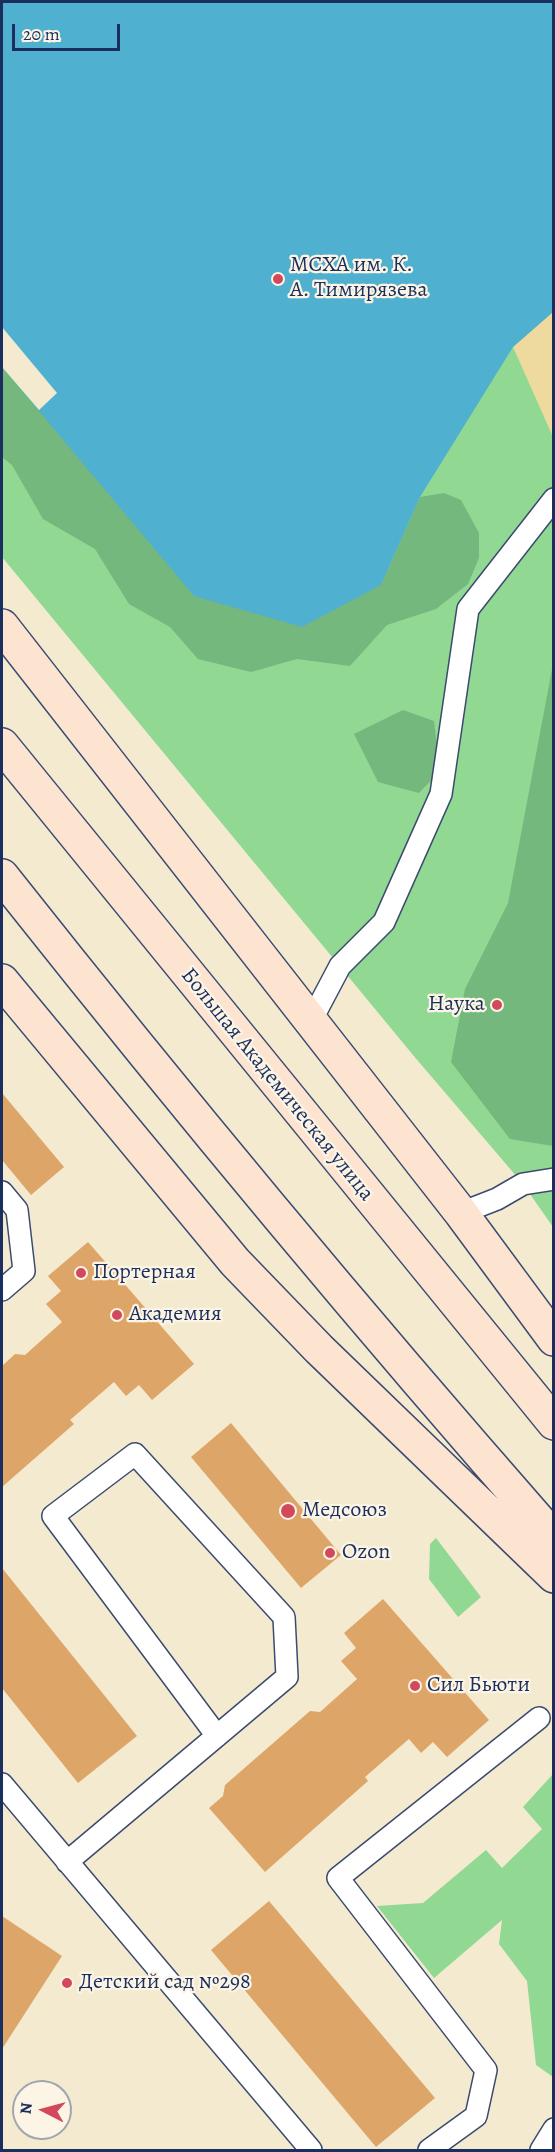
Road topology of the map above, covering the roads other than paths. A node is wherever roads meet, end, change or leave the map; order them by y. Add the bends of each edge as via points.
1 (554, 499) edge
2 (2, 627) edge
3 (2, 745) edge
4 (2, 876) edge
5 (2, 981) edge
6 (312, 1022) junction
7 (554, 1179) edge
8 (2, 1192) edge
9 (461, 1213) junction
10 (2, 1290) edge
11 (554, 1339) edge
12 (554, 1423) edge
13 (554, 1539) edge
14 (554, 1576) edge
15 (539, 1718) dead end
16 (217, 1736) junction
17 (2, 1784) edge
18 (67, 1862) junction
19 (554, 2129) edge
20 (311, 2151) edge
21 (429, 2151) edge
22 (541, 2151) edge

1 - 6 lane via 468,609 441,794 384,922 340,966
2 - 6 main road
3 - 12 main road, Большая Академическая улица
4 - 13 main road via 126,1034 437,1406
5 - 14 main road via 235,1262 319,1349
6 - 9 main road
7 - 9 lane via 523,1184
8 - 10 lane via 17,1210 24,1271
9 - 11 main road
15 - 21 lane via 338,1878 486,2070 476,2116
16 - 16 lane via 286,1677 284,1617 135,1454 53,1516
16 - 18 lane
17 - 18 lane
18 - 20 lane
19 - 22 lane

